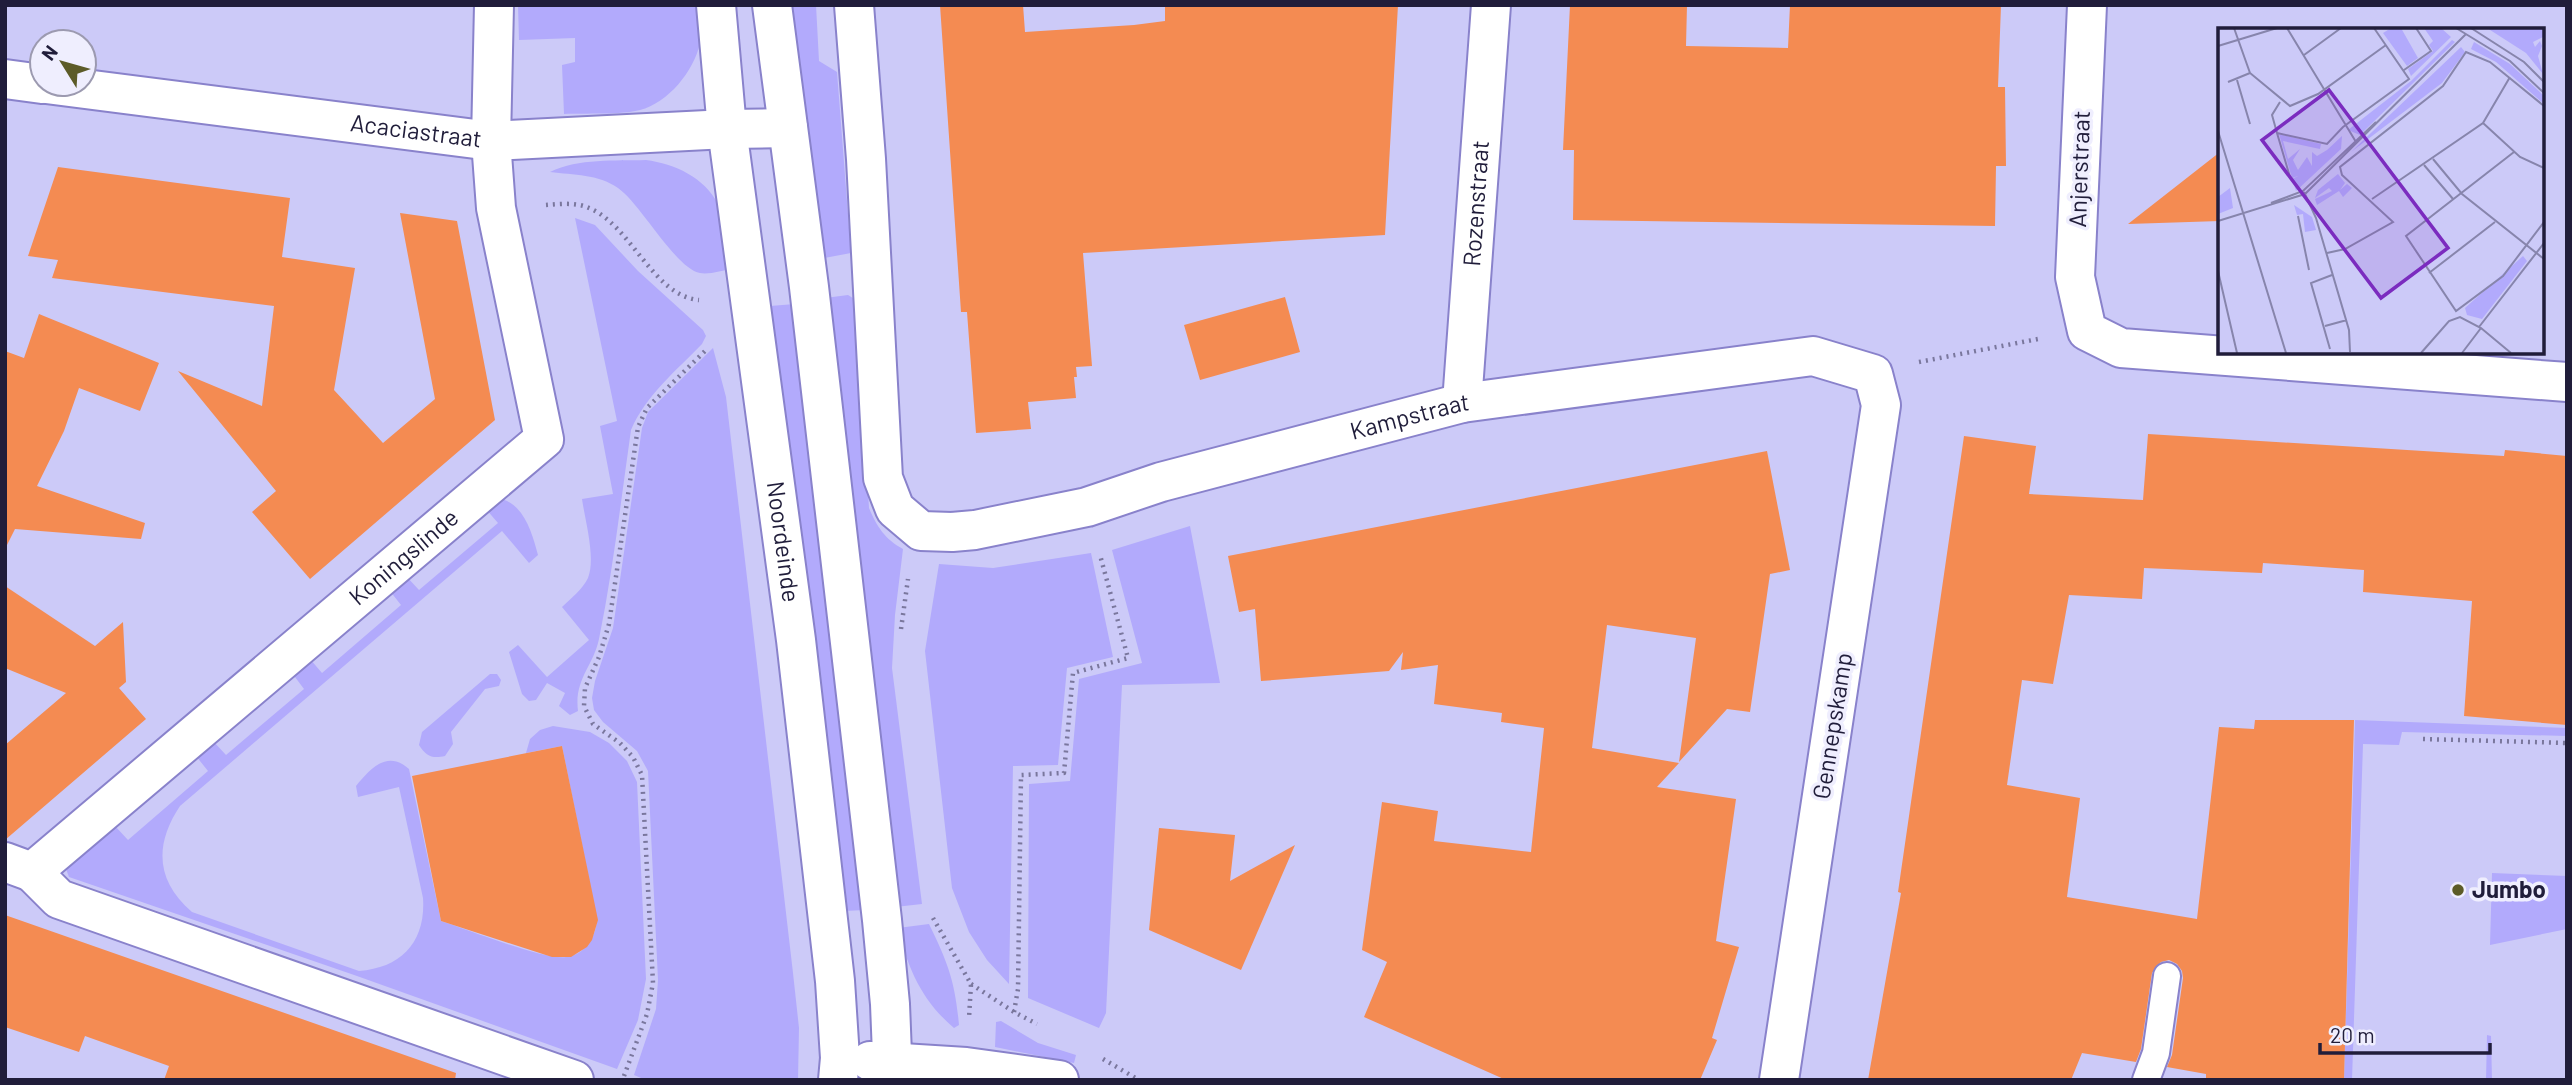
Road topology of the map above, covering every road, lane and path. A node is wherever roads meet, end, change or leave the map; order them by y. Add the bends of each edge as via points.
1 (494, 5) edge
2 (716, 5) edge
3 (772, 5) edge
4 (854, 5) edge
5 (1491, 5) edge
6 (2087, 5) edge
7 (5, 79) edge
8 (28, 82) edge
9 (98, 91) edge
10 (788, 128) junction
11 (727, 129) junction
12 (491, 141) junction
13 (496, 208) junction
14 (706, 301) dead end
15 (2087, 331) junction
16 (708, 347) dead end
17 (1873, 374) junction
18 (2567, 382) edge
19 (1462, 403) junction
20 (1087, 508) junction
21 (2423, 739) dead end
22 (2567, 743) edge
23 (19, 867) edge
24 (931, 915) dead end
25 (2167, 976) dead end
26 (971, 984) dead end
27 (1014, 1012) dead end
28 (839, 1069) edge
29 (893, 1071) edge
30 (574, 1080) edge
31 (622, 1080) edge
32 (1059, 1080) edge
33 (1779, 1080) edge
34 (2146, 1080) edge

1 - 12 street
2 - 11 street, Noordeinde
3 - 10 street
4 - 20 street, Kampstraat via 883,478 895,509 921,530 952,532
5 - 19 street, Rozenstraat
6 - 15 street, Anjerstraat via 2075,278
7 - 8 street, Acaciastraat
9 - 12 street, Acaciastraat
10 - 11 street, Acaciastraat
10 - 29 street via 882,920
11 - 12 street, Acaciastraat
11 - 28 street, Noordeinde via 796,640 835,981
12 - 13 street, Koningslinde
13 - 14 path via 587,207 603,215 673,291
13 - 23 street, Koningslinde via 544,439
15 - 17 path via 1942,356
15 - 18 street via 2122,348
16 - 31 path via 647,408 638,427 609,624 585,688 584,706 593,724 634,757 642,775 653,983 647,1014
17 - 19 street, Kampstraat via 1813,356
17 - 33 street, Gennepskamp via 1881,405
19 - 20 street, Kampstraat via 1161,482
20 - 27 path via 1128,658 1073,673 1064,773 1021,775
21 - 22 path
23 - 30 street, Koningslinde via 59,899
24 - 26 path
25 - 34 lane via 2156,1053
28 - 29 street
29 - 32 street via 966,1067

